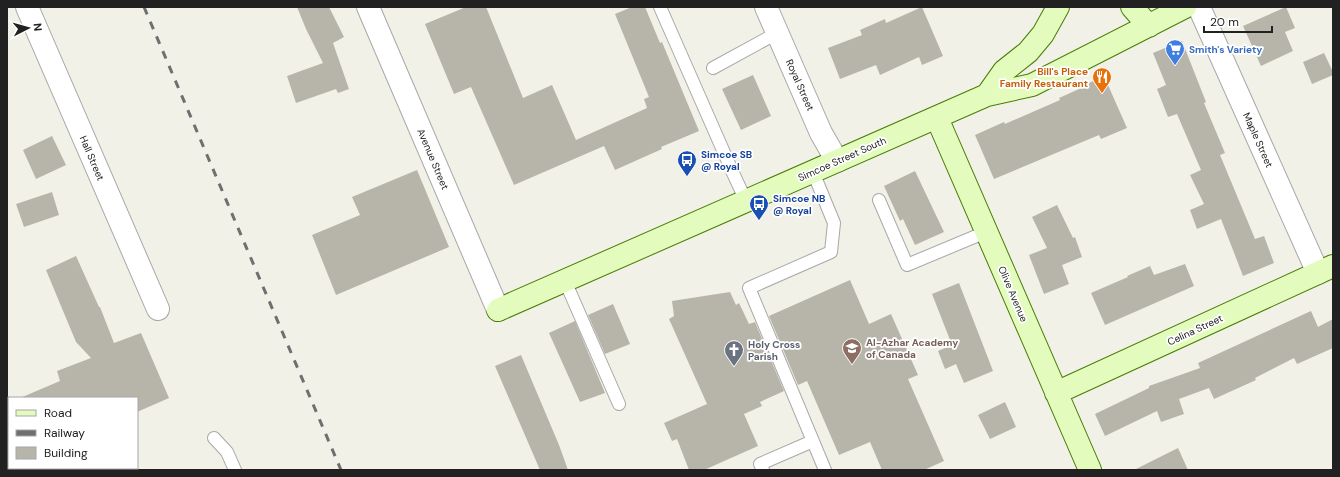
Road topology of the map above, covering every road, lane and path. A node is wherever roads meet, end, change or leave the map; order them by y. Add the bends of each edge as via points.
1 (27, 7) edge
2 (368, 7) edge
3 (660, 7) edge
4 (766, 7) edge
5 (1058, 7) edge
6 (1132, 7) edge
7 (1185, 7) edge
8 (1199, 7) edge
9 (1149, 26) junction
10 (778, 33) junction
11 (713, 68) dead end
12 (987, 95) junction
13 (937, 118) junction
14 (837, 161) junction
15 (813, 172) junction
16 (879, 200) dead end
17 (746, 201) junction
18 (986, 232) junction
19 (1325, 270) edge
20 (565, 281) junction
21 (158, 309) dead end
22 (498, 310) joint
23 (1056, 394) junction
24 (619, 404) dead end
25 (214, 438) dead end
26 (813, 441) junction
27 (235, 470) edge
28 (763, 470) edge
29 (825, 470) edge
30 (1090, 470) edge

1 - 21 street, Hall Street
2 - 22 street, Avenue Street
3 - 17 lane
4 - 10 street, Royal Street
5 - 12 main road via 1043,34 1028,52 1004,70
6 - 9 main road
7 - 9 main road, Simcoe Street South
8 - 19 street, Maple Street
9 - 12 main road, Simcoe Street South via 1032,85
10 - 11 lane
10 - 14 street, Royal Street via 821,133
12 - 13 main road, Simcoe Street South
13 - 14 main road, Simcoe Street South
13 - 18 main road, Olive Avenue
14 - 15 main road, Simcoe Street South
15 - 17 main road, Simcoe Street South
15 - 26 lane via 834,223 830,252 749,288
16 - 18 lane via 907,265
17 - 20 main road, Simcoe Street South
18 - 23 main road, Olive Avenue
19 - 23 main road, Celina Street
20 - 22 main road, Simcoe Street South
20 - 24 lane
23 - 30 main road, Olive Avenue
25 - 27 lane via 226,452
26 - 28 lane via 760,464
26 - 29 lane

